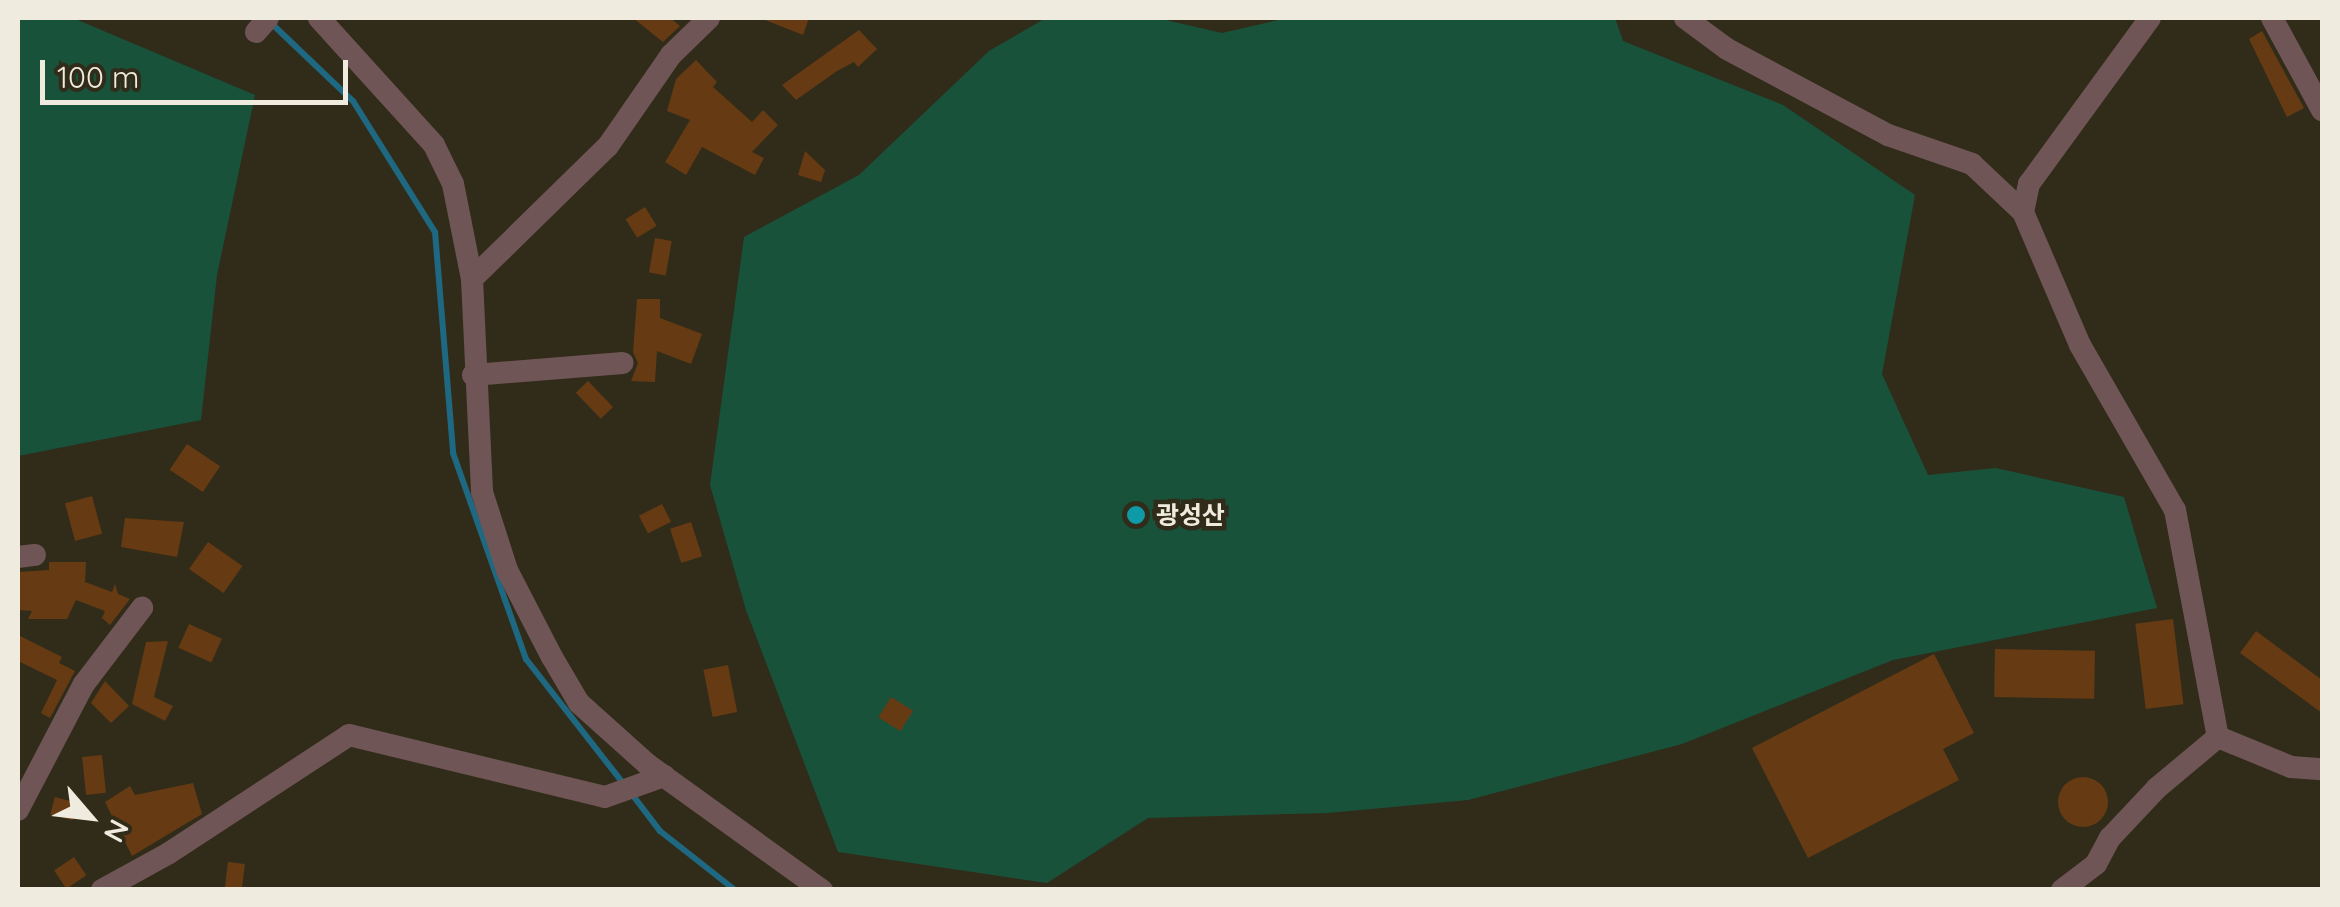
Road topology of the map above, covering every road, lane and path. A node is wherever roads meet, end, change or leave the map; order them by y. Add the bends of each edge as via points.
1 (319, 18) edge
2 (710, 18) edge
3 (1685, 18) edge
4 (2150, 18) edge
5 (2272, 18) edge
6 (2322, 110) edge
7 (2023, 212) junction
8 (472, 279) junction
9 (622, 363) dead end
10 (472, 376) junction
11 (142, 608) dead end
12 (2218, 737) junction
13 (2322, 769) edge
14 (664, 776) junction
15 (18, 810) edge
16 (102, 890) edge
17 (822, 890) edge
18 (2062, 890) edge

1 - 8 street via 434,145 452,184
2 - 8 street via 670,55 608,146
3 - 7 street via 1727,49 1888,135 1972,164
4 - 7 street via 2029,184
5 - 6 street
7 - 12 street via 2080,345 2175,510
8 - 10 street
9 - 10 street
10 - 14 street via 482,492 506,570 580,703
11 - 15 street via 84,684
12 - 13 street via 2291,767
12 - 18 street via 2156,788 2110,838 2096,864
14 - 16 street via 606,797 349,735
14 - 17 street

